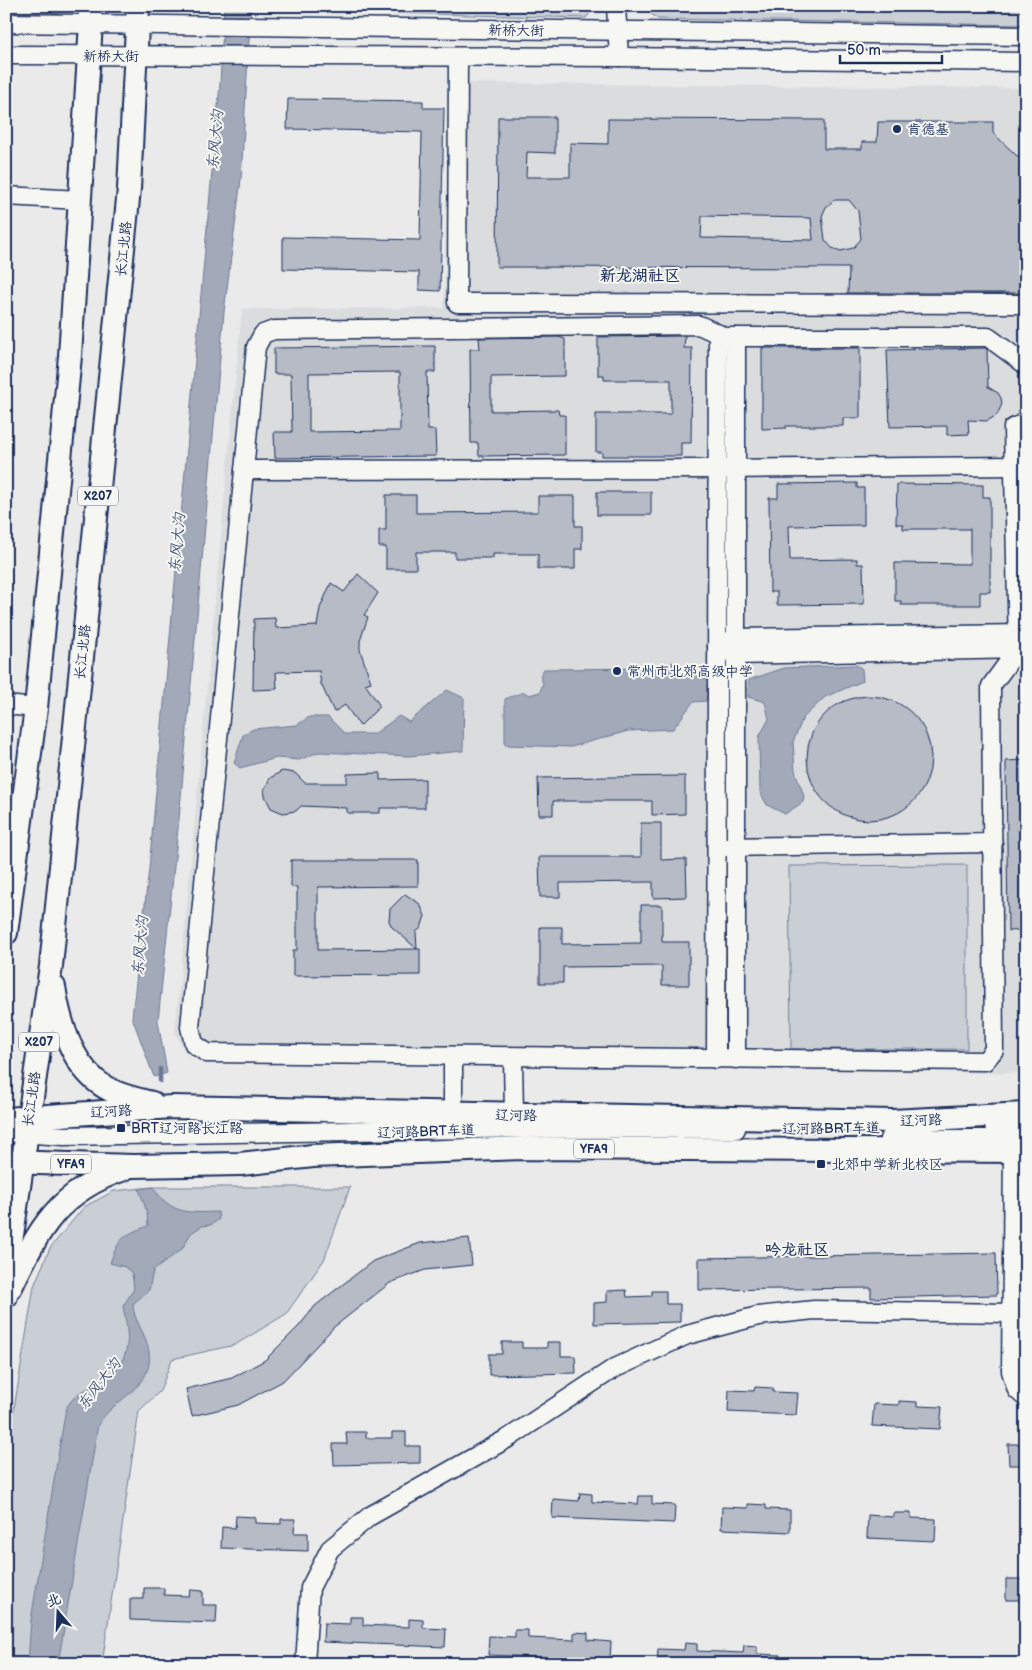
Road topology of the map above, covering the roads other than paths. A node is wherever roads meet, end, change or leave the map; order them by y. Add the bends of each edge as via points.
1 (616, 6) edge
2 (90, 15) edge
3 (138, 15) edge
4 (6, 22) edge
5 (619, 32) junction
6 (1026, 36) edge
7 (6, 55) edge
8 (89, 56) junction
9 (136, 56) junction
10 (458, 57) junction
11 (620, 57) junction
12 (1026, 62) edge
13 (6, 196) edge
14 (80, 200) junction
15 (1026, 304) edge
16 (718, 334) junction
17 (736, 337) junction
18 (1026, 365) edge
19 (1026, 422) edge
20 (1014, 466) junction
21 (736, 468) junction
22 (717, 469) junction
23 (244, 470) junction
24 (1022, 641) edge
25 (717, 647) junction
26 (736, 647) junction
27 (6, 705) edge
28 (36, 708) junction
29 (992, 843) junction
30 (717, 847) junction
31 (736, 847) junction
32 (6, 933) edge
33 (51, 966) junction
34 (453, 1057) junction
35 (513, 1058) junction
36 (716, 1059) junction
37 (736, 1059) junction
38 (141, 1105) junction
39 (453, 1114) junction
40 (1026, 1114) edge
41 (514, 1115) junction
42 (1026, 1126) edge
43 (16, 1139) edge
44 (169, 1139) junction
45 (1021, 1147) edge
46 (135, 1166) junction
47 (6, 1296) edge
48 (1010, 1313) junction
49 (1026, 1398) edge
50 (305, 1664) edge

1 - 5 street
2 - 3 street, 新桥大街
2 - 4 street, 新桥大街
2 - 8 main road
3 - 5 street, 新桥大街 via 209,24
3 - 9 main road, 长江北路 / X207
5 - 6 street, 新桥大街
5 - 11 street
7 - 8 street, 新桥大街
8 - 9 street, 新桥大街
8 - 14 main road
9 - 10 street, 新桥大街
9 - 33 main road, 长江北路 / X207 via 129,189
10 - 11 street, 新桥大街
10 - 15 street via 457,303
11 - 12 street, 新桥大街
13 - 14 street
14 - 28 main road via 70,356
16 - 17 street
16 - 22 street
16 - 23 street via 699,325 274,330 262,334 256,347
17 - 18 street via 988,337
17 - 21 street
19 - 20 street via 1013,428
20 - 21 street
20 - 24 street
21 - 22 street
21 - 26 street
22 - 23 street
22 - 25 street
23 - 34 street via 190,1027 194,1044 207,1053
24 - 26 street
24 - 29 street via 991,686
25 - 26 street
25 - 30 street
26 - 31 street
27 - 28 street
28 - 32 main road
29 - 31 street
29 - 37 street via 994,1050 985,1061
30 - 31 street
30 - 36 street
31 - 37 street
33 - 38 main road via 62,1030 71,1049 97,1080 113,1092
33 - 43 main road, 长江北路 / X207
34 - 35 street
34 - 39 street
35 - 36 street
35 - 41 street
36 - 37 street
38 - 39 main road, 辽河路
38 - 43 main road, 辽河路
39 - 41 main road, 辽河路
40 - 41 main road, 辽河路 via 892,1121
42 - 44 street, 辽河路BRT车道 via 526,1128
43 - 44 street, 辽河路BRT车道
43 - 46 main road, 辽河路 / YFA9
43 - 47 main road, 长江北路 / X207
44 - 45 street, 辽河路BRT车道 via 428,1138
45 - 46 main road, 辽河路 / YFA9 via 523,1148 313,1156 240,1164
45 - 48 street
46 - 47 main road via 90,1183 62,1204 32,1243
48 - 49 street via 1011,1371 1017,1390
48 - 50 street via 814,1310 758,1316 687,1335 614,1369 510,1437 370,1516 330,1549 310,1588

